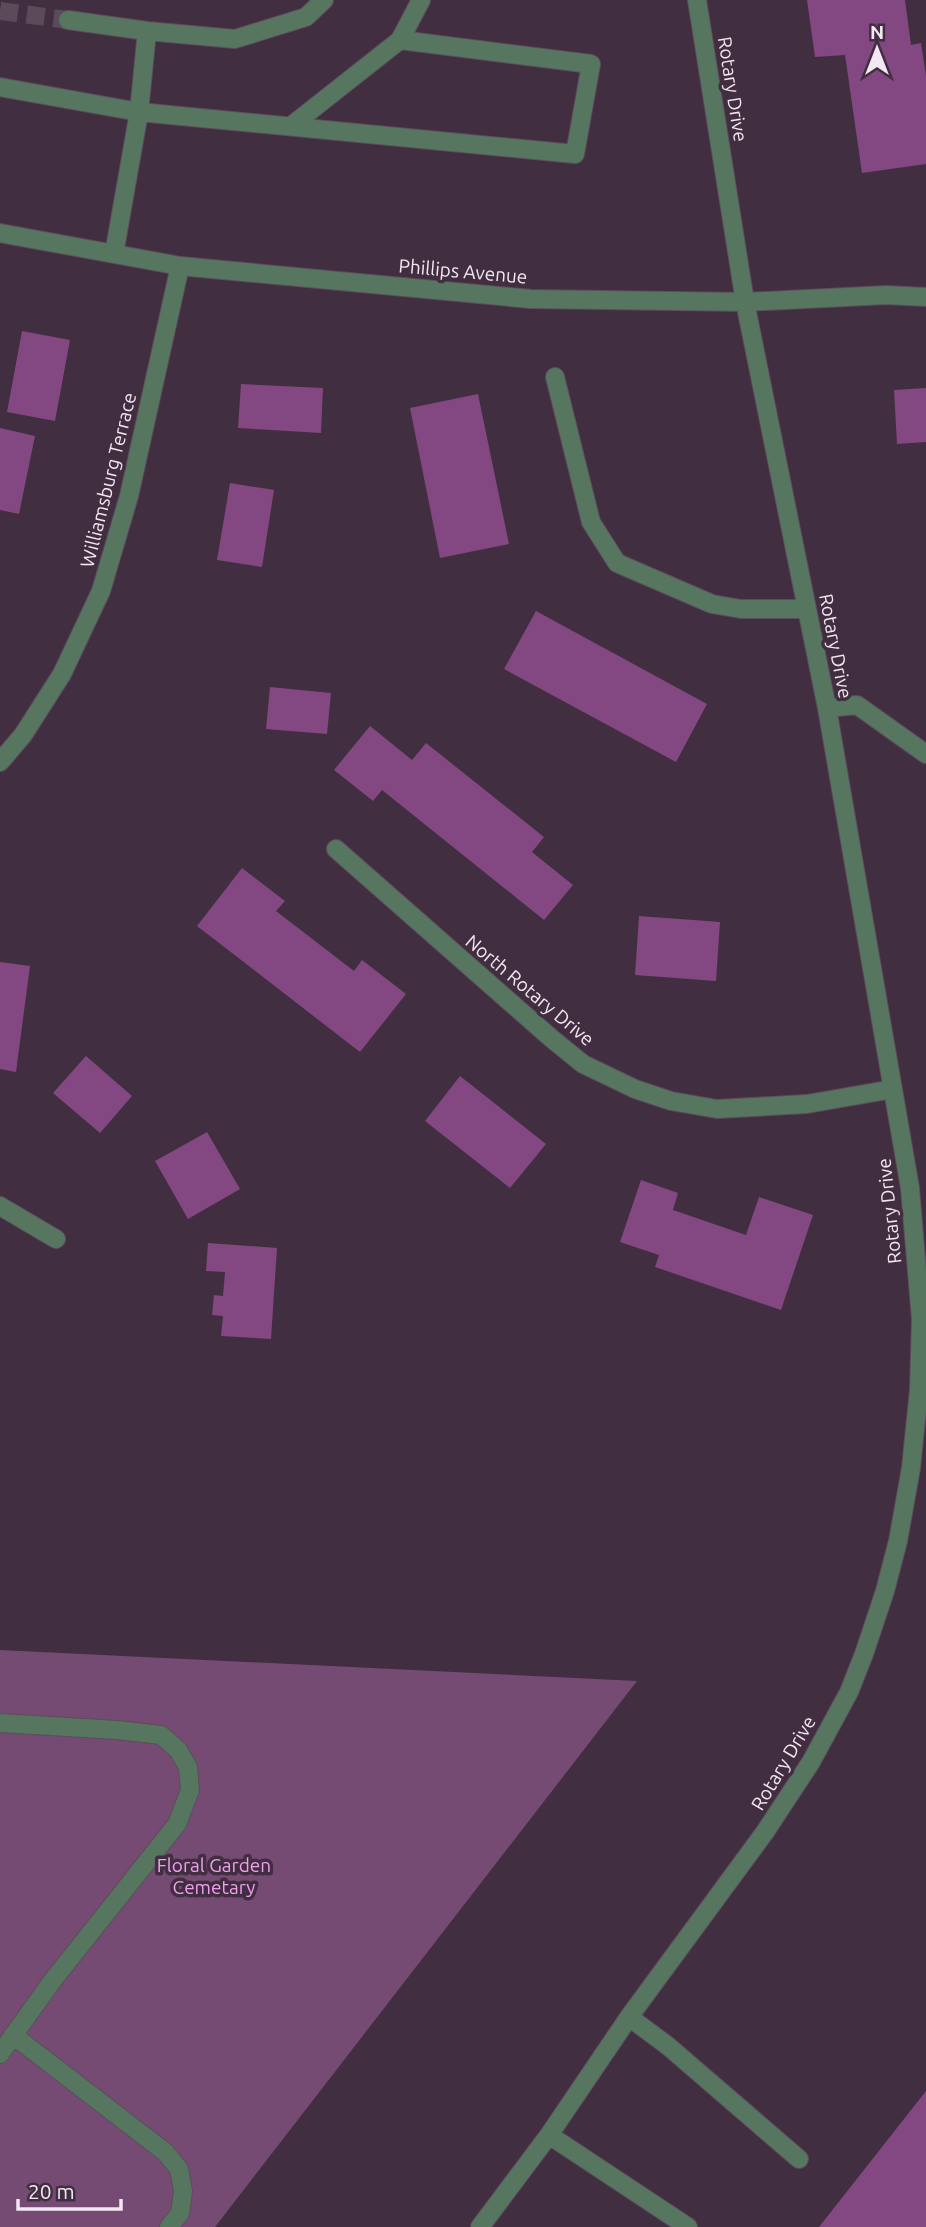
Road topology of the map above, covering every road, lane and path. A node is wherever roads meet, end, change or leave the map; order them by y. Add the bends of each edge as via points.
1 (324, 0) edge
2 (421, 0) edge
3 (697, 0) edge
4 (68, 20) tunnel mouth
5 (148, 30) junction
6 (400, 40) junction
7 (0, 87) edge
8 (139, 112) junction
9 (291, 125) junction
10 (0, 233) edge
11 (114, 254) junction
12 (180, 266) junction
13 (926, 297) edge
14 (745, 302) junction
15 (555, 377) dead end
16 (807, 608) junction
17 (827, 708) junction
18 (926, 754) edge
19 (0, 762) edge
20 (336, 849) dead end
21 (893, 1089) junction
22 (0, 1206) edge
23 (56, 1239) dead end
24 (0, 1723) edge
25 (629, 2017) junction
26 (13, 2035) junction
27 (0, 2054) edge
28 (549, 2135) junction
29 (799, 2159) dead end
30 (169, 2227) edge
31 (480, 2227) edge
32 (688, 2227) edge

1 - 5 street via 306,17 234,38
2 - 6 street
3 - 14 street, Rotary Drive
4 - 5 street
5 - 8 street
6 - 9 street
6 - 9 street via 590,64 575,154
7 - 8 street
8 - 9 street
8 - 11 street
10 - 11 street, Phillips Avenue
11 - 12 street, Phillips Avenue
12 - 14 street, Phillips Avenue via 531,299
12 - 19 street, Williamsburg Terrace via 129,496 101,591 62,674
13 - 14 street, Phillips Avenue
14 - 16 street, Rotary Drive
15 - 16 street via 592,522 617,563 712,604 741,609
16 - 17 street, Rotary Drive
17 - 18 street via 857,705
17 - 21 street, Rotary Drive
20 - 21 street, North Rotary Drive via 551,1038 583,1063 635,1089 717,1109 807,1104
21 - 25 street, Rotary Drive via 910,1188 921,1319 911,1468 885,1591 849,1692 811,1762
22 - 23 street
24 - 26 street via 160,1735 178,1750 188,1768 190,1790 177,1824
25 - 28 street, Rotary Drive
25 - 29 street
26 - 27 street
26 - 30 street via 165,2152 179,2169 180,2213
28 - 31 street, Rotary Drive
28 - 32 street

